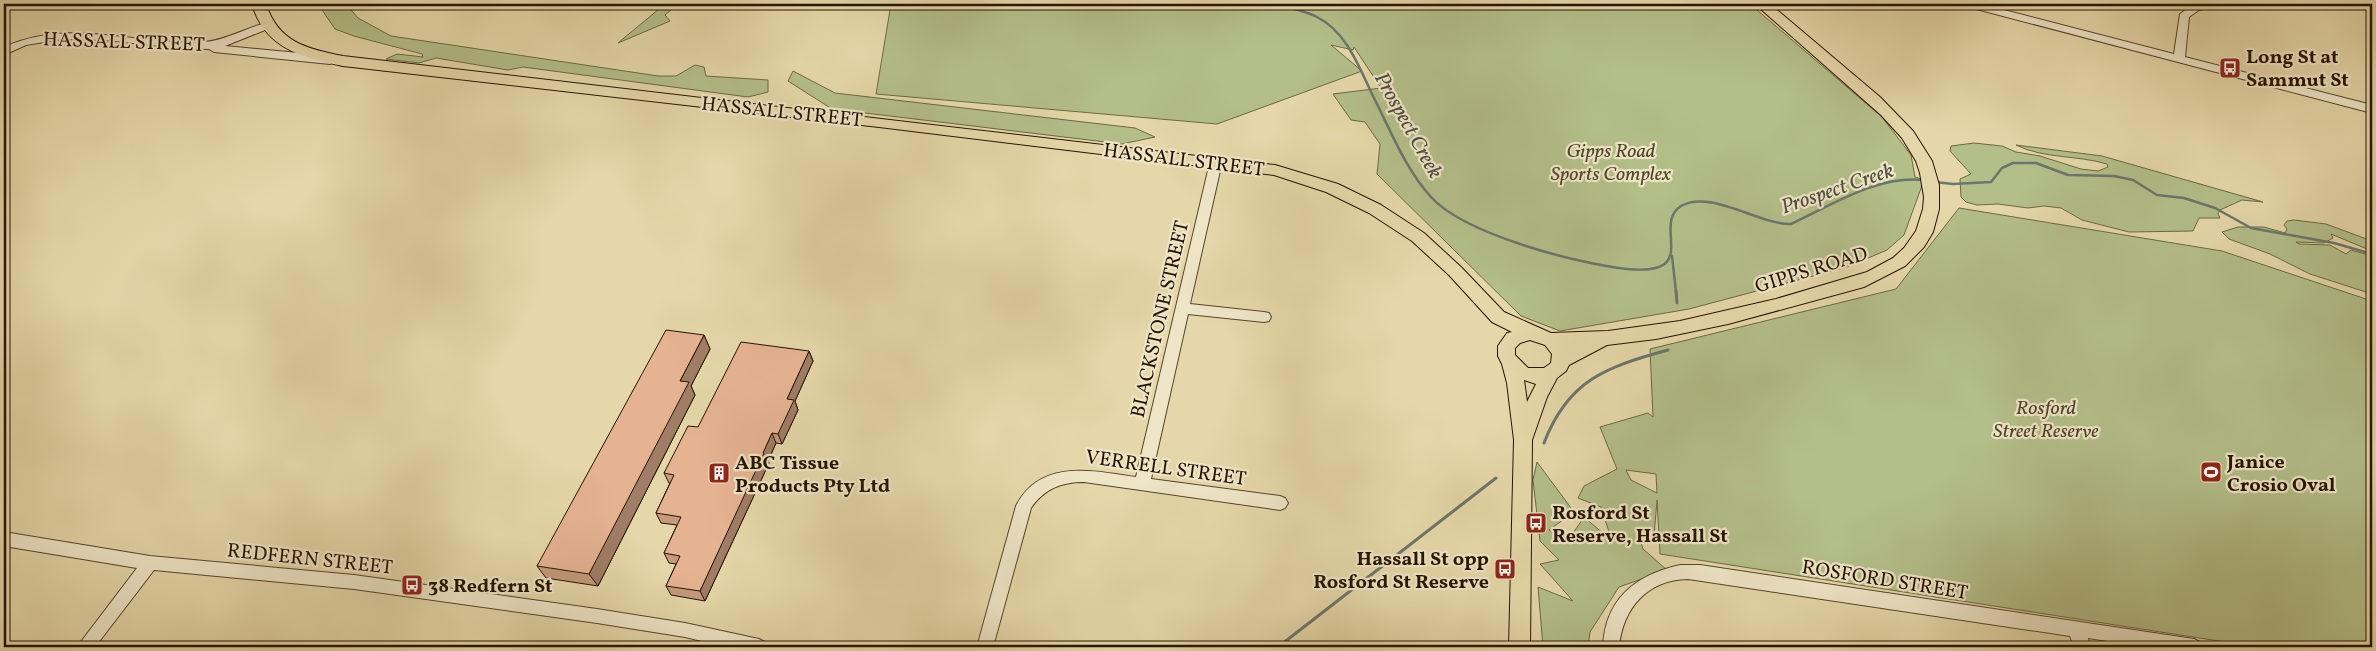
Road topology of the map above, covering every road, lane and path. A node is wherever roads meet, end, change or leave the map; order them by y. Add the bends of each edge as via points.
1 (258, 4) edge
2 (1762, 4) edge
3 (1969, 4) edge
4 (2210, 4) edge
5 (266, 26) junction
6 (193, 46) junction
7 (4, 51) edge
8 (2179, 59) junction
9 (343, 61) junction
10 (2372, 108) edge
11 (1216, 162) junction
12 (1182, 308) junction
13 (1264, 317) dead end
14 (1498, 317) junction
15 (1530, 333) junction
16 (1607, 338) junction
17 (1551, 340) junction
18 (1507, 344) junction
19 (1511, 365) junction
20 (1556, 367) junction
21 (1522, 440) junction
22 (1142, 485) junction
23 (1280, 504) dead end
24 (4, 539) edge
25 (150, 563) junction
26 (2077, 630) junction
27 (85, 647) edge
28 (759, 647) edge
29 (985, 647) edge
30 (1519, 647) edge
31 (1611, 647) edge
32 (2082, 647) edge
33 (2194, 647) edge

1 - 5 main road
2 - 16 main road, GIPPS ROAD via 1884,108 1909,136 1927,170 1932,190 1929,221 1919,242 1901,259 1878,274 1845,286 1708,321
3 - 8 street
4 - 8 street via 2194,8 2184,16
5 - 6 street, HASSALL STREET via 231,40
5 - 9 main road, HASSALL STREET via 305,53
6 - 7 street, HASSALL STREET via 66,36 30,39
6 - 9 street
8 - 10 street
9 - 11 main road, HASSALL STREET
11 - 12 street, BLACKSTONE STREET
11 - 14 main road, HASSALL STREET via 1275,170 1332,188 1375,209 1418,237
12 - 13 street
12 - 22 street, BLACKSTONE STREET
14 - 15 main road, HASSALL STREET
14 - 18 main road, HASSALL STREET
15 - 17 main road
15 - 18 main road via 1515,336
16 - 17 main road, GIPPS ROAD
16 - 20 main road, GIPPS ROAD
17 - 20 main road via 1561,353
18 - 19 main road via 1506,357
19 - 20 main road via 1530,376
19 - 21 main road via 1517,379 1518,422
20 - 21 main road via 1538,396
21 - 30 main road
22 - 23 street, VERRELL STREET
22 - 29 street, VERRELL STREET via 1070,476 1047,483 1030,496 1024,506
24 - 25 street, REDFERN STREET
25 - 27 street
25 - 28 street, REDFERN STREET via 354,582 676,629
26 - 31 street, ROSFORD STREET via 1700,572 1676,572 1655,579 1630,596 1616,614
26 - 32 street
26 - 33 street, ROSFORD STREET

